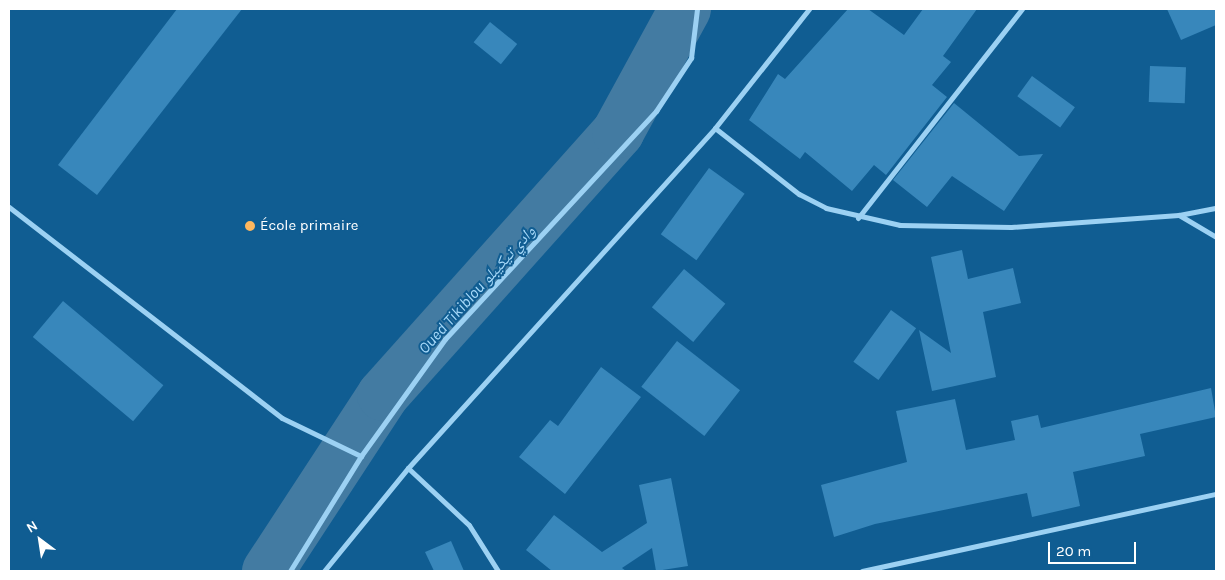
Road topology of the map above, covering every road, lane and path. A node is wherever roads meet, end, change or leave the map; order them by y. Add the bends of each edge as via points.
1 (697, 9) edge
2 (810, 9) edge
3 (1022, 9) edge
4 (715, 128) junction
5 (9, 207) edge
6 (1216, 208) edge
7 (1179, 215) junction
8 (858, 218) junction
9 (1216, 237) edge
10 (361, 456) junction
11 (408, 468) junction
12 (1216, 494) edge
13 (290, 571) edge
14 (324, 571) edge
15 (498, 571) edge
16 (862, 571) edge

1 - 10 street via 691,58 656,111 445,339
2 - 4 street
3 - 8 street
4 - 8 street via 799,194
4 - 11 street
5 - 10 street via 282,418
6 - 7 street
7 - 8 street via 1011,227 900,225
7 - 9 street
10 - 13 street
11 - 14 street
11 - 15 street via 469,525
12 - 16 street

